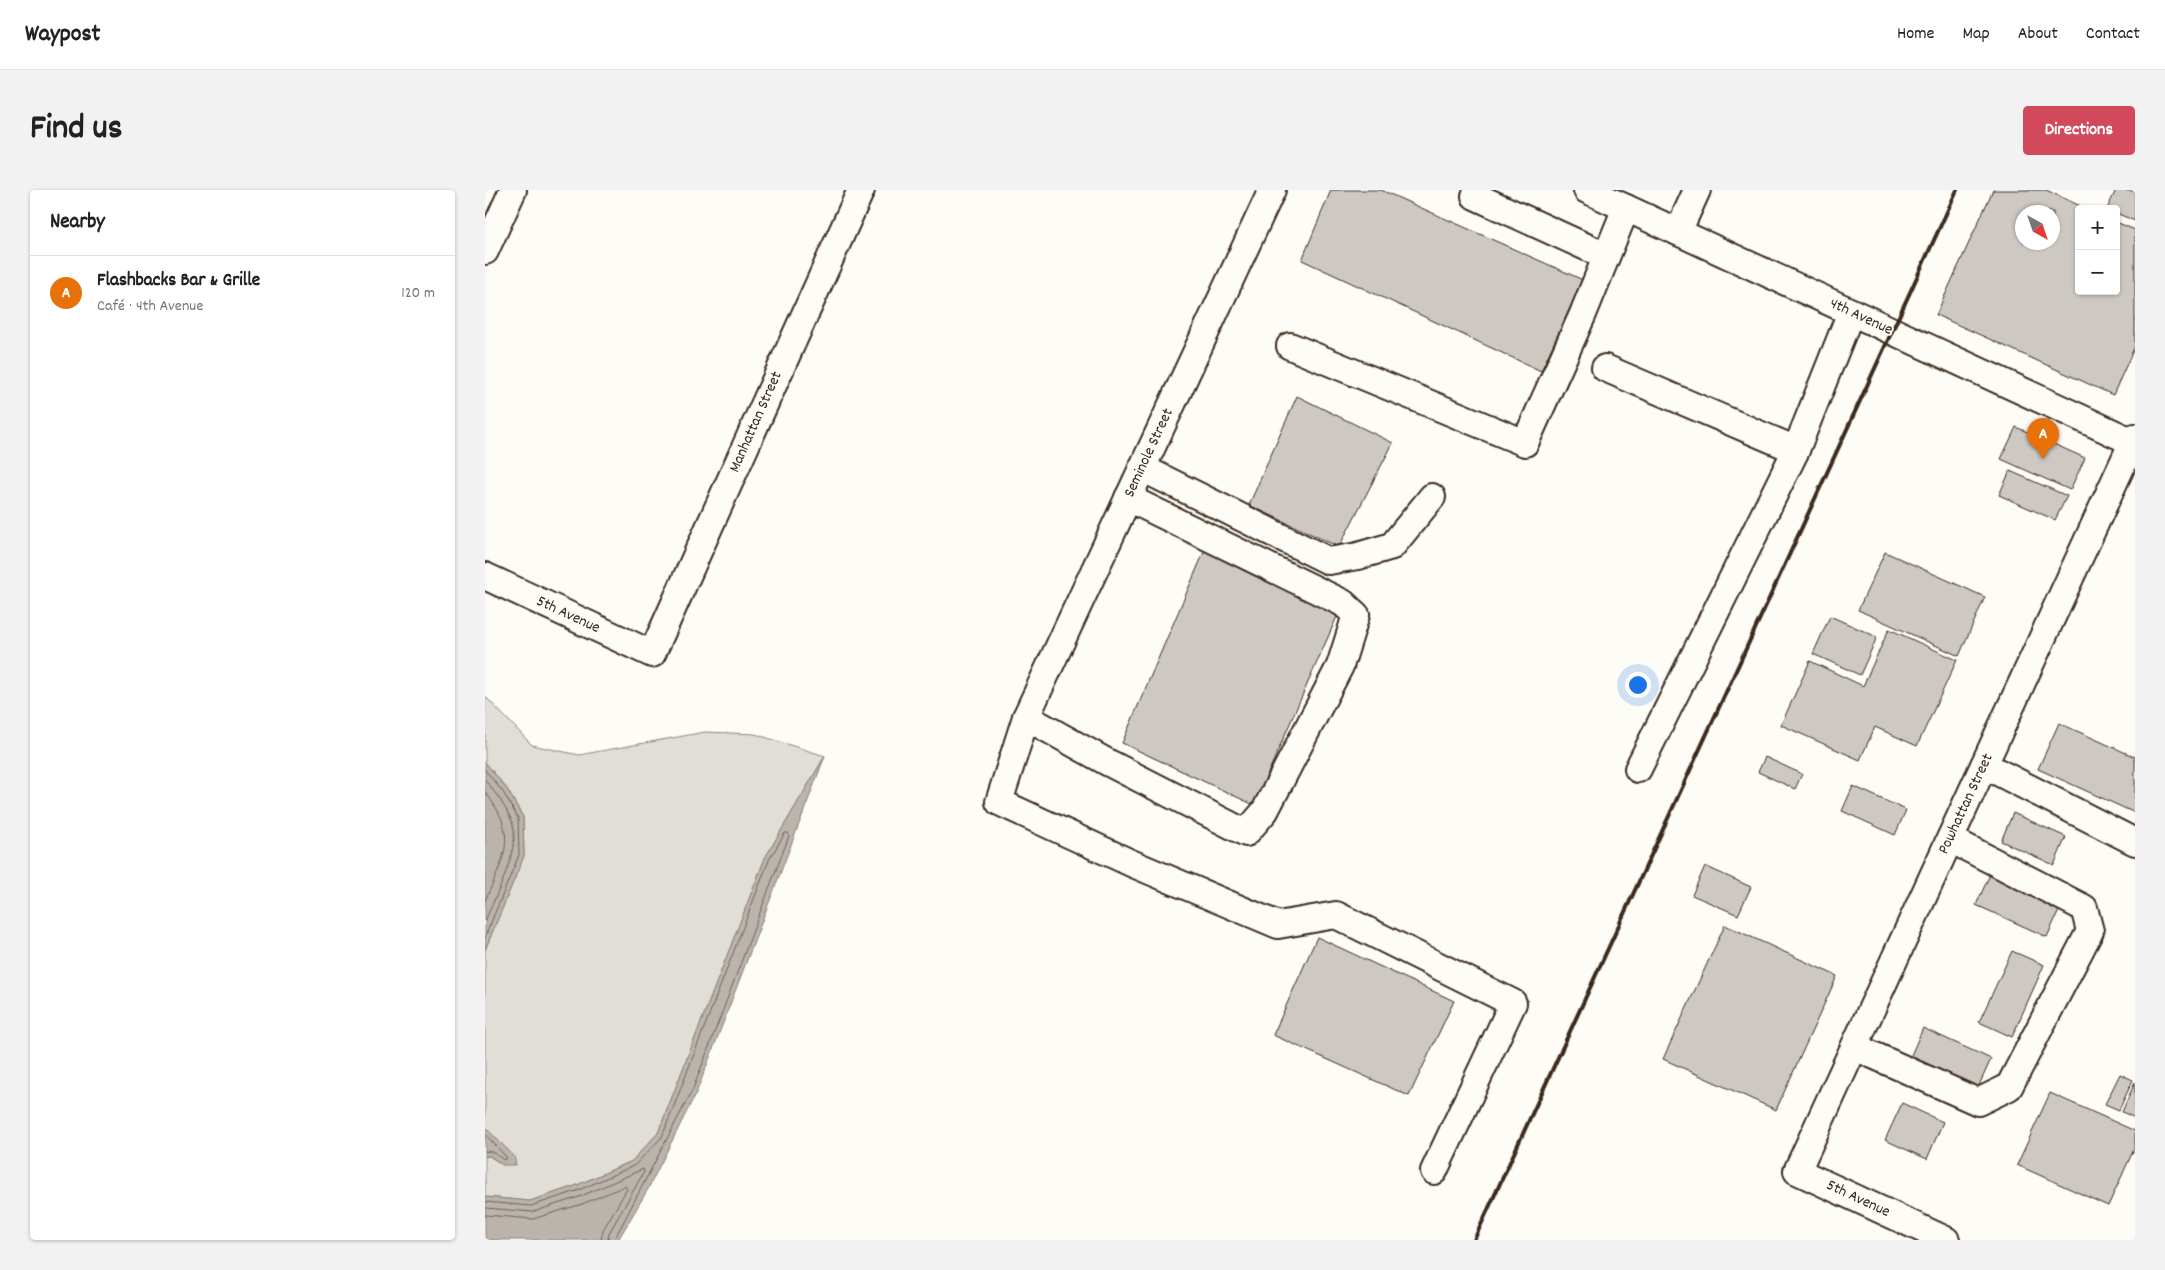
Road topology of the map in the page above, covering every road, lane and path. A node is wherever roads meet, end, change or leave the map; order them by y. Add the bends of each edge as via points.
1 (513, 190) edge
2 (861, 190) edge
3 (1272, 190) edge
4 (1478, 190) edge
5 (1587, 190) edge
6 (1697, 190) edge
7 (1626, 208) junction
8 (1678, 232) junction
9 (485, 251) edge
10 (1607, 256) junction
11 (1851, 312) junction
12 (1290, 346) dead end
13 (1605, 368) dead end
14 (2134, 441) edge
15 (1796, 450) junction
16 (1142, 468) junction
17 (1432, 497) dead end
18 (1128, 498) junction
19 (485, 576) edge
20 (652, 654) joint
21 (1026, 717) junction
22 (1984, 765) junction
23 (1638, 769) dead end
24 (1950, 839) junction
25 (2135, 842) edge
26 (1855, 1047) junction
27 (1434, 1171) dead end
28 (1797, 1171) joint
29 (1946, 1240) edge

1 - 9 street
2 - 20 street, Manhattan Street
3 - 16 street, Seminole Street
4 - 10 street via 1475,196
5 - 7 street, 4th Avenue
6 - 8 street
7 - 8 street, 4th Avenue
7 - 10 street
8 - 11 street, 4th Avenue
10 - 12 street via 1525,443
11 - 14 street, 4th Avenue
11 - 15 street
13 - 15 street
14 - 22 street, Powhattan Street
15 - 23 street
16 - 17 street via 1329,561 1392,546
16 - 18 street, Seminole Street
18 - 21 street, Seminole Street
18 - 21 street via 1343,603 1356,615 1340,666 1265,811 1246,833
19 - 20 street, 5th Avenue
21 - 27 street, Seminole Street via 999,802 1131,863 1278,925 1336,915 1513,1003
22 - 24 street, Powhattan Street
22 - 25 street
24 - 26 street, Powhattan Street
24 - 26 street via 2084,908 2090,931 2009,1088 1978,1102
26 - 28 street, Powhattan Street
28 - 29 street, 5th Avenue

